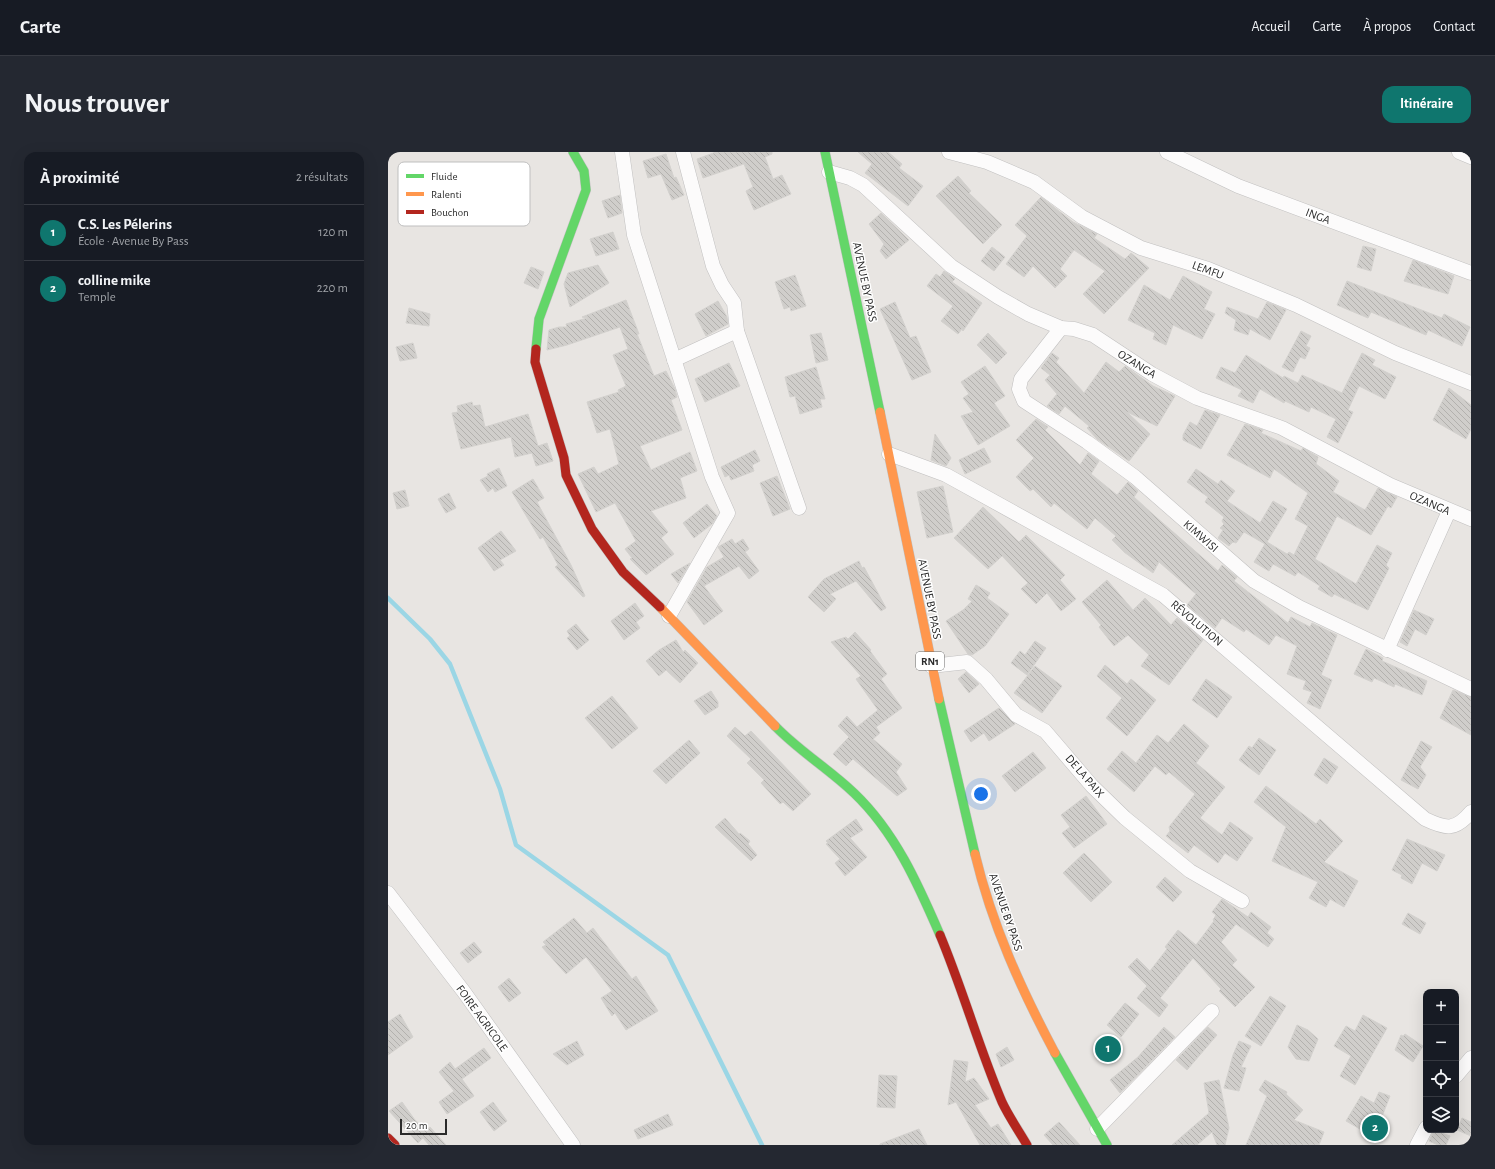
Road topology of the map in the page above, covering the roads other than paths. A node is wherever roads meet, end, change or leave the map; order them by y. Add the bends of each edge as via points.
1 (573, 152) edge
2 (622, 152) edge
3 (683, 152) edge
4 (825, 152) edge
5 (949, 152) edge
6 (1167, 152) edge
7 (1459, 152) edge
8 (1471, 157) edge
9 (829, 172) junction
10 (1471, 273) edge
11 (1061, 328) junction
12 (737, 331) junction
13 (674, 360) junction
14 (1471, 383) edge
15 (889, 454) junction
16 (799, 508) dead end
17 (1449, 511) junction
18 (1471, 519) edge
19 (669, 616) junction
20 (1387, 650) junction
21 (930, 666) junction
22 (1471, 689) edge
23 (1471, 812) edge
24 (388, 893) edge
25 (1242, 901) dead end
26 (1212, 1011) dead end
27 (1471, 1058) edge
28 (1459, 1072) edge
29 (1098, 1129) junction
30 (1423, 1133) edge
31 (388, 1138) edge
32 (395, 1145) edge
33 (573, 1145) edge
34 (1027, 1145) edge
35 (1107, 1145) edge
36 (1417, 1145) edge

1 - 19 main road via 584,170 586,190 539,319 535,362 564,458 566,475 592,528 623,572
2 - 13 street via 634,235
3 - 12 street via 713,266 722,286 734,303
4 - 9 main road, AVENUE BY PASS / RN1
5 - 14 street, LEMFU via 987,162 1034,182 1082,217 1141,248 1208,269 1296,305 1395,353
6 - 10 street, INGA via 1238,186
7 - 8 street
9 - 11 street, OZANGA via 863,185 961,274 998,298
9 - 15 main road, AVENUE BY PASS / RN1
11 - 17 street, OZANGA via 1093,335 1152,374 1197,398 1282,428 1390,486
11 - 20 street, KIMWISI via 1021,379 1019,389 1024,401 1087,442 1135,478 1254,581 1299,607
12 - 13 street
12 - 16 street
13 - 19 street via 712,477 728,513
15 - 21 main road, AVENUE BY PASS / RN1
15 - 23 street, RÉVOLUTION via 946,475 1163,595 1426,819 1446,827 1454,827 1461,824
17 - 18 street, OZANGA
17 - 20 street
19 - 34 main road via 790,742 854,792 892,838 919,886 955,971 1003,1104
20 - 22 street, KIMWISI
21 - 25 street, DE LA PAIX via 967,662 986,679 1016,715 1045,731 1092,786 1125,818 1190,871
21 - 29 main road, AVENUE BY PASS / RN1 via 981,879 995,923 1024,995
24 - 33 street, FOIRE AGRICOLE via 459,986
26 - 29 street
27 - 28 street
29 - 35 main road, AVENUE BY PASS / RN1
30 - 36 street
31 - 32 main road

